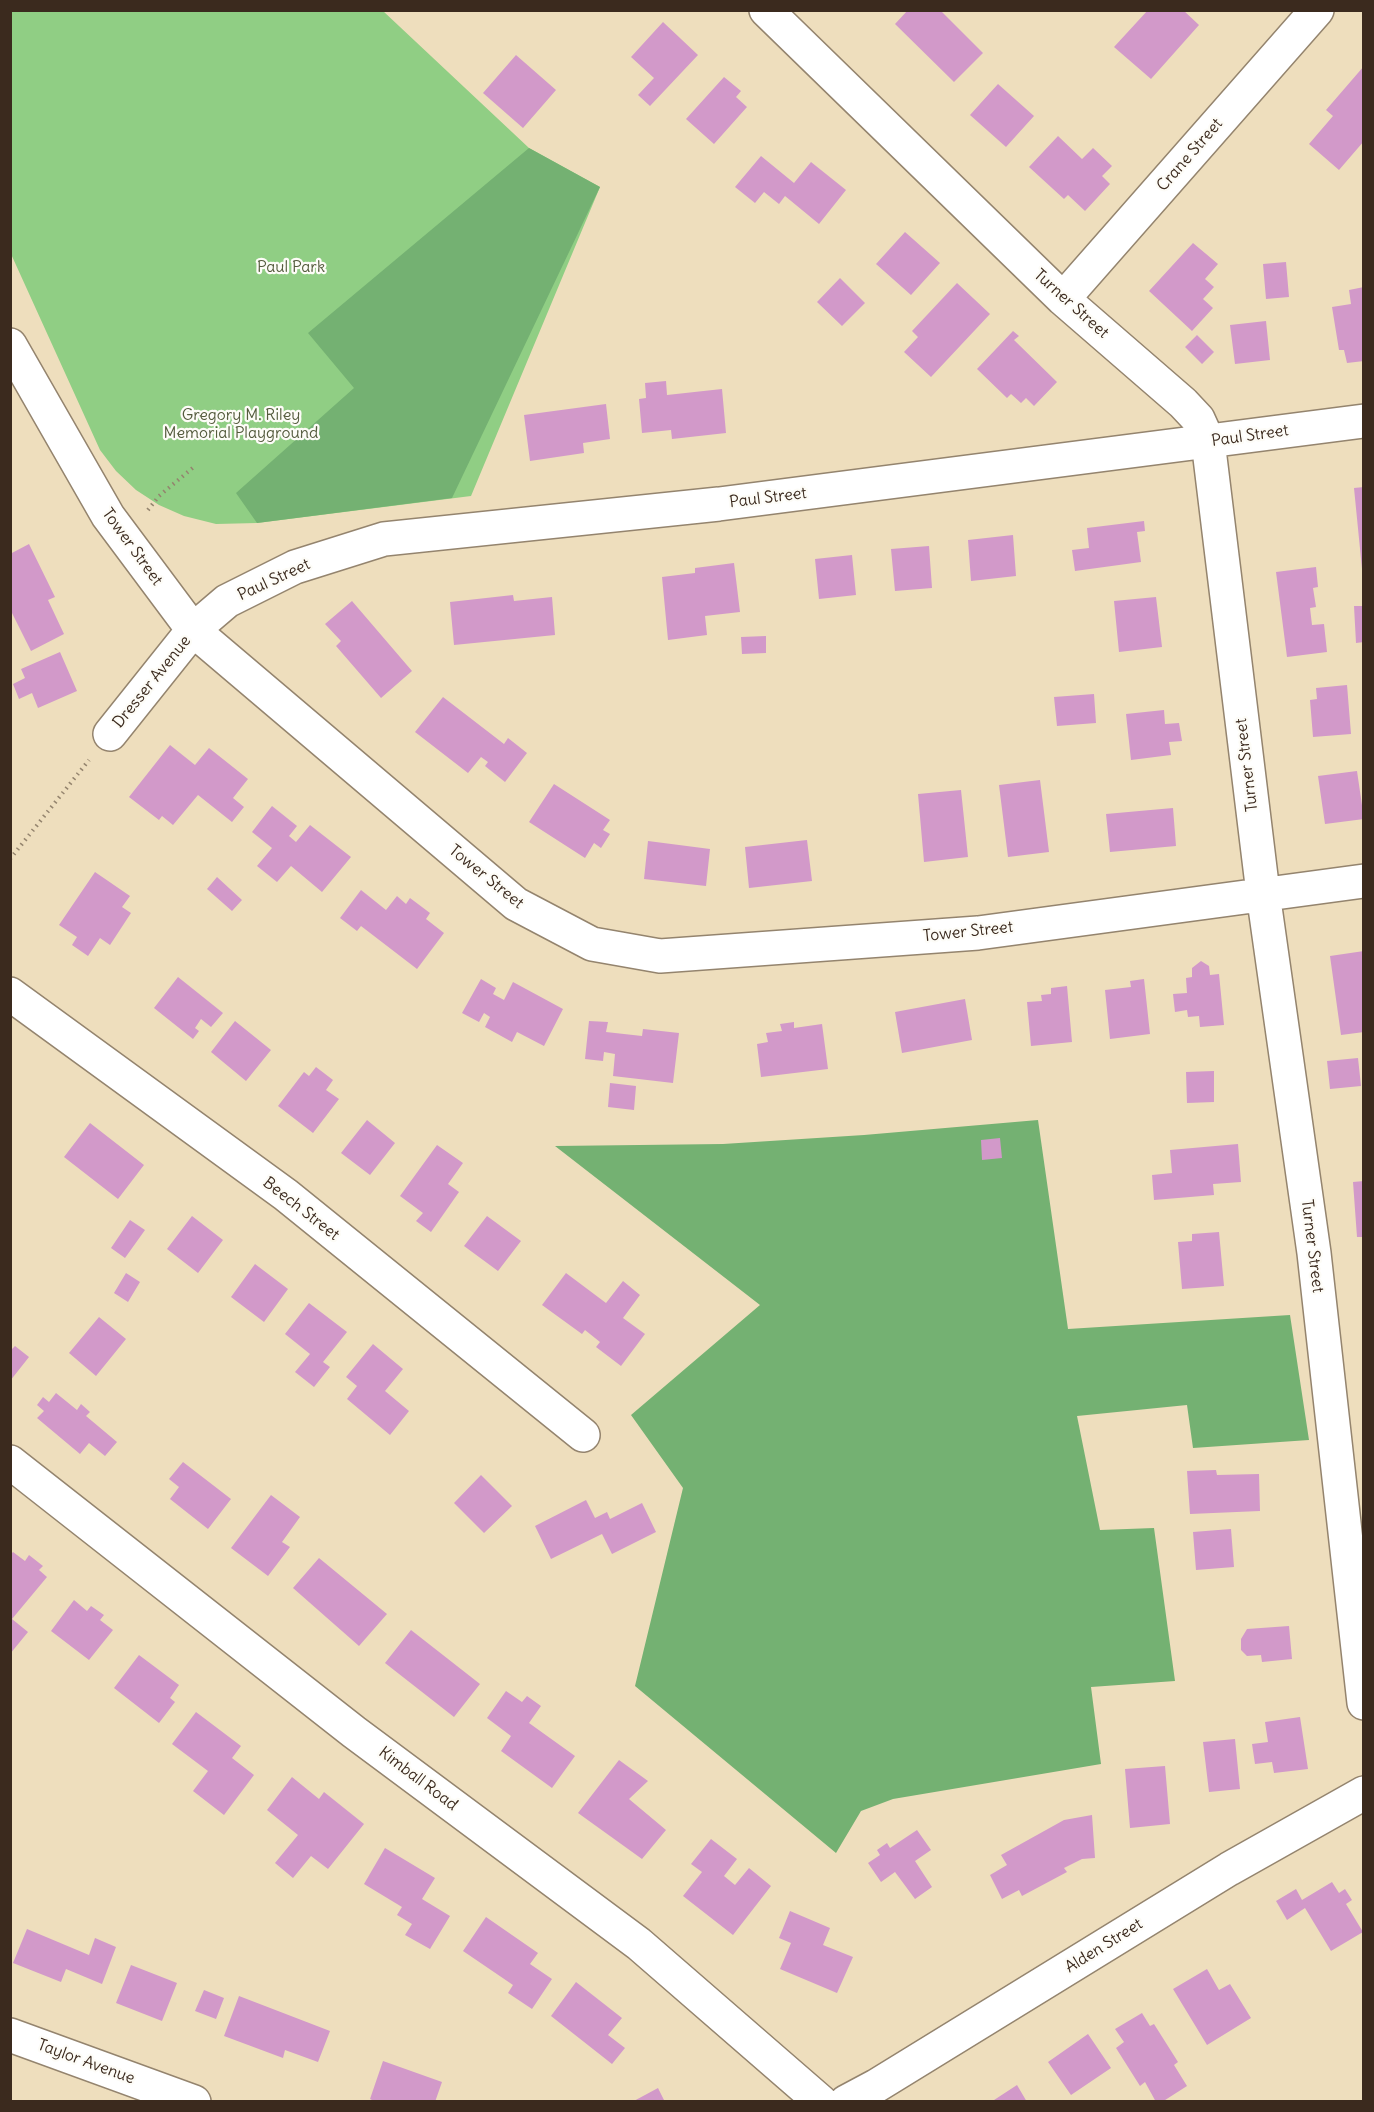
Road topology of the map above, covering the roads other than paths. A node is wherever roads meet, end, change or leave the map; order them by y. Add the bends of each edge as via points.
1 (1317, 10) edge
2 (774, 13) edge
3 (1063, 299) junction
4 (10, 345) edge
5 (1364, 421) edge
6 (1208, 441) junction
7 (193, 630) junction
8 (110, 734) road end
9 (1364, 881) edge
10 (1263, 893) junction
11 (10, 994) edge
12 (584, 1435) dead end
13 (10, 1462) edge
14 (1364, 1702) edge
15 (1364, 1793) edge
16 (10, 2036) edge
17 (195, 2102) edge
18 (821, 2102) edge
19 (846, 2102) edge

1 - 3 street, Crane Street
2 - 3 street, Turner Street
3 - 6 street, Turner Street via 1183,403 1198,419
4 - 7 street, Tower Street via 108,516
5 - 6 street, Paul Street
6 - 7 street, Paul Street via 719,504 384,539 295,567 227,601
6 - 10 street, Turner Street
7 - 8 street, Dresser Avenue
7 - 10 street, Tower Street via 516,904 592,944 660,956 966,934
9 - 10 street, Tower Street
10 - 14 street, Turner Street via 1314,1252
11 - 12 street, Beech Street via 286,1196
13 - 18 street, Kimball Road via 354,1732 639,1944
15 - 19 street, Alden Street via 1229,1869
16 - 17 street, Taylor Avenue

